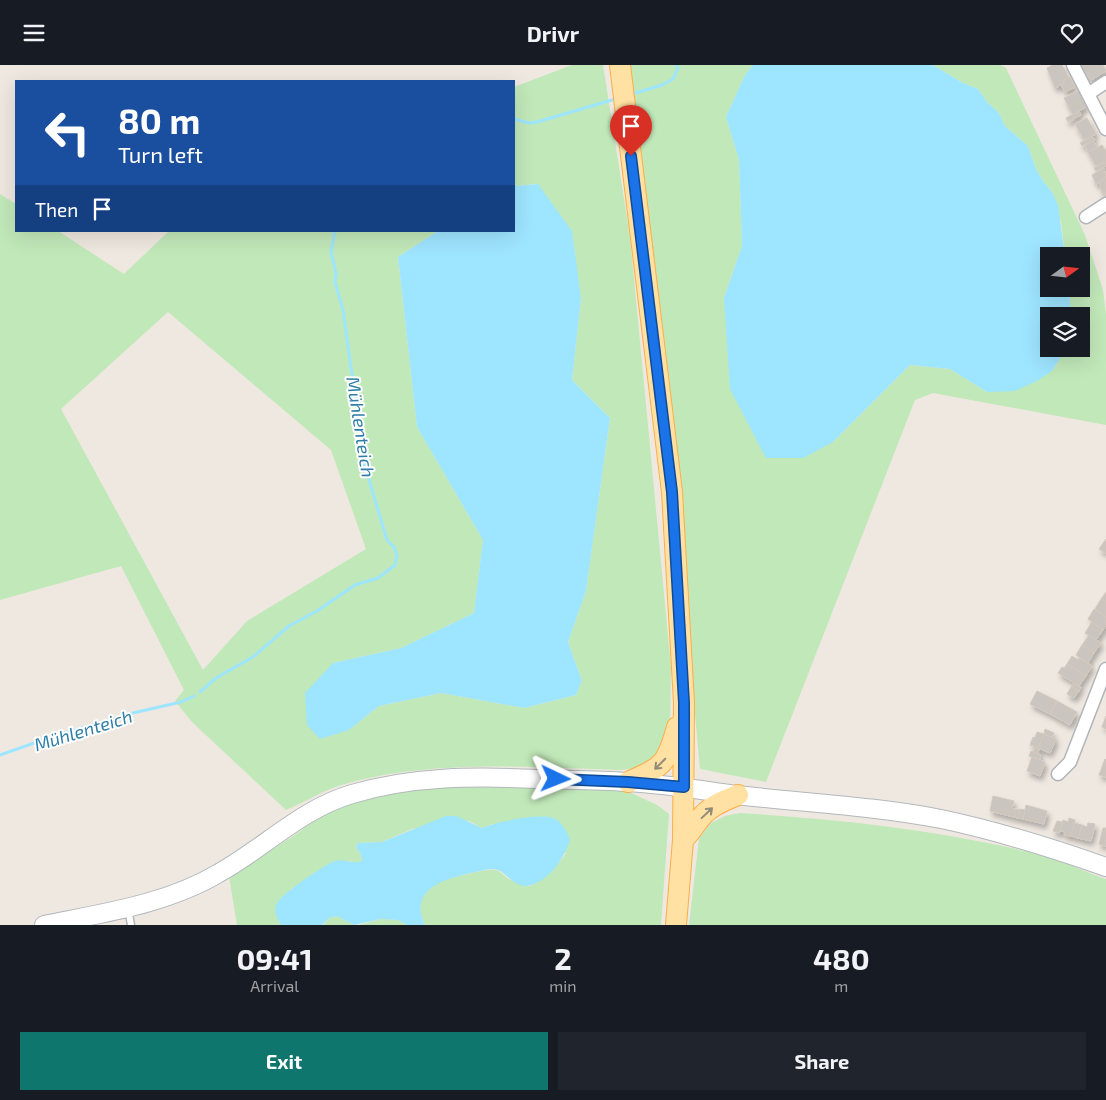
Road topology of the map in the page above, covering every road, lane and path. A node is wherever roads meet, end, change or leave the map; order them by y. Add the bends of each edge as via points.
1 (620, 65) edge
2 (1073, 65) edge
3 (1106, 82) edge
4 (1088, 94) junction
5 (1106, 129) edge
6 (1106, 204) edge
7 (1086, 217) dead end
8 (1106, 669) edge
9 (684, 703) junction
10 (1058, 774) dead end
11 (628, 782) junction
12 (684, 787) junction
13 (738, 795) junction
14 (683, 840) junction
15 (1106, 867) edge
16 (127, 907) junction
17 (44, 925) edge
18 (131, 925) edge
19 (676, 925) edge

1 - 9 main road via 672,492
2 - 4 street
3 - 4 street
4 - 5 street
6 - 7 street
8 - 10 street via 1070,762
9 -> 11 main road via 670,752 662,764
9 - 12 main road
11 - 12 main road
11 - 16 main road via 484,777 390,784 324,804 197,885
12 - 13 main road
12 - 14 main road
14 -> 13 main road via 704,815
13 - 15 main road via 938,819 1036,843
14 - 19 main road
16 - 17 main road
16 - 18 lane

